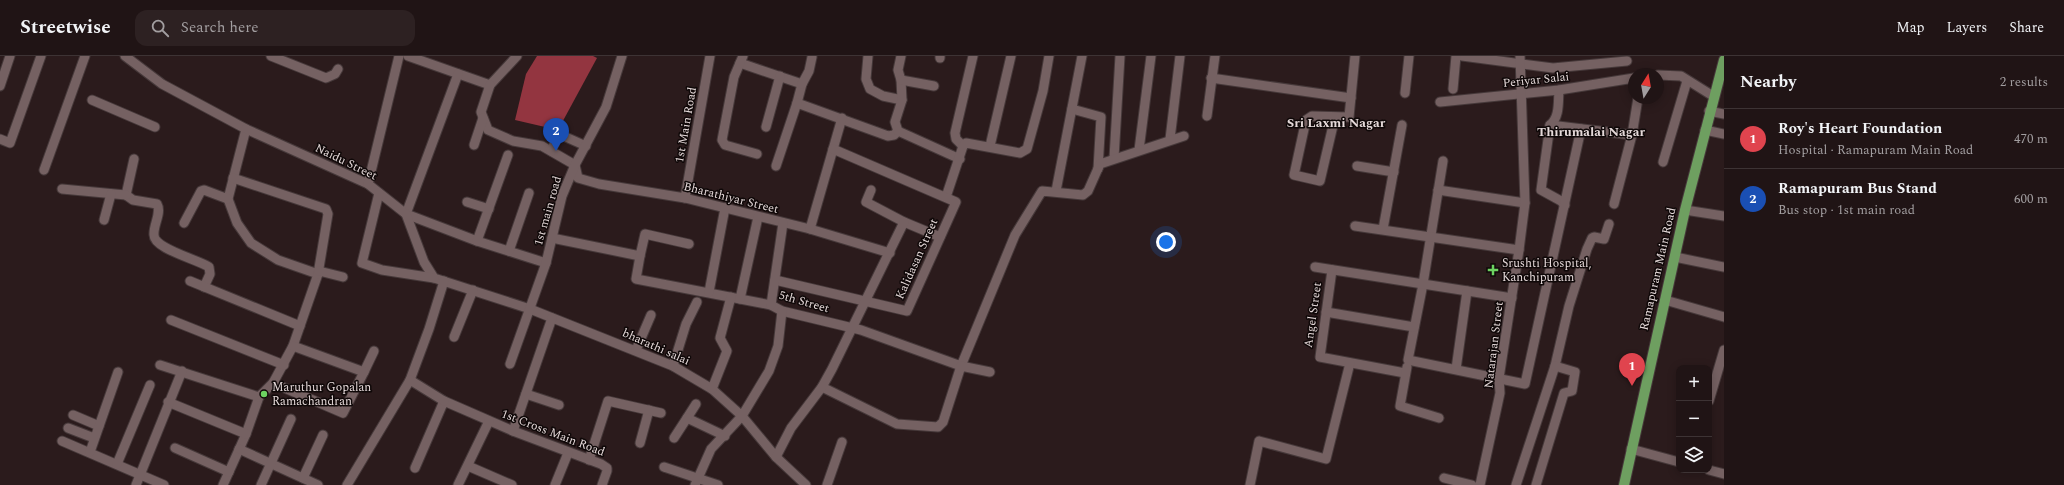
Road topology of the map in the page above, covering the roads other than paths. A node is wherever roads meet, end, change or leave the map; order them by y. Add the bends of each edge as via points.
1 (10, 56) edge
2 (40, 56) edge
3 (85, 56) edge
4 (125, 56) edge
5 (271, 56) edge
6 (399, 56) edge
7 (408, 56) edge
8 (517, 56) edge
9 (622, 56) edge
10 (710, 56) edge
11 (868, 56) edge
12 (901, 56) edge
13 (973, 56) edge
14 (1011, 56) edge
15 (1050, 56) edge
16 (1082, 56) edge
17 (1120, 56) edge
18 (1151, 56) edge
19 (1180, 56) edge
20 (1215, 56) edge
21 (1355, 56) edge
22 (1409, 56) edge
23 (1456, 56) edge
24 (1462, 56) edge
25 (812, 57) edge
26 (281, 58) edge
27 (742, 60) edge
28 (1520, 60) edge
29 (1588, 61) edge
30 (1627, 62) dead end
31 (1723, 64) edge
32 (338, 69) dead end
33 (458, 74) junction
34 (1664, 75) edge
35 (780, 76) junction
36 (1212, 78) junction
37 (1628, 79) edge
38 (901, 80) junction
39 (1686, 81) junction
40 (802, 84) junction
41 (490, 85) junction
42 (0, 86) edge
43 (934, 86) dead end
44 (1453, 89) dead end
45 (1559, 90) junction
46 (1405, 92) dead end
47 (1520, 94) junction
48 (1713, 96) junction
49 (1351, 98) junction
50 (92, 100) dead end
51 (902, 100) junction
52 (1440, 102) dead end
53 (797, 103) junction
54 (1637, 104) edge
55 (1072, 109) junction
56 (1709, 111) junction
57 (1724, 114) edge
58 (1206, 116) dead end
59 (1335, 117) junction
60 (483, 118) junction
61 (842, 118) junction
62 (1402, 125) dead end
63 (1550, 125) junction
64 (155, 127) dead end
65 (766, 127) dead end
66 (246, 129) junction
67 (1582, 129) junction
68 (1705, 130) junction
69 (898, 131) junction
70 (1724, 134) edge
71 (1632, 135) junction
72 (1184, 136) dead end
73 (0, 139) edge
74 (1170, 139) junction
75 (474, 146) dead end
76 (586, 146) junction
77 (963, 146) junction
78 (990, 146) junction
79 (832, 149) junction
80 (1139, 150) junction
81 (551, 152) junction
82 (757, 154) dead end
83 (508, 155) dead end
84 (1114, 158) junction
85 (134, 159) dead end
86 (960, 160) junction
87 (1443, 161) dead end
88 (1663, 162) dead end
89 (575, 165) junction
90 (776, 166) dead end
91 (1357, 166) dead end
92 (1098, 169) junction
93 (44, 170) dead end
94 (1394, 172) junction
95 (233, 178) junction
96 (368, 184) junction
97 (62, 189) dead end
98 (871, 190) dead end
99 (1438, 190) junction
100 (1056, 191) junction
101 (529, 192) dead end
102 (379, 193) junction
103 (112, 194) junction
104 (126, 195) junction
105 (946, 197) junction
106 (228, 198) junction
107 (685, 198) junction
108 (467, 202) dead end
109 (1525, 203) junction
110 (1614, 204) dead end
111 (1564, 205) junction
112 (725, 208) junction
113 (489, 209) junction
114 (1685, 210) junction
115 (406, 214) junction
116 (758, 216) junction
117 (1724, 216) edge
118 (104, 220) dead end
119 (904, 222) junction
120 (184, 223) dead end
121 (783, 223) junction
122 (1609, 224) dead end
123 (1355, 226) dead end
124 (810, 229) junction
125 (1384, 229) junction
126 (1430, 236) junction
127 (940, 237) junction
128 (552, 238) junction
129 (478, 241) junction
130 (689, 244) dead end
131 (1519, 250) junction
132 (509, 251) junction
133 (890, 253) junction
134 (640, 256) junction
135 (1675, 257) junction
136 (546, 263) junction
137 (1315, 267) dead end
138 (1724, 267) edge
139 (1332, 270) junction
140 (319, 272) junction
141 (343, 277) dead end
142 (434, 278) junction
143 (775, 280) junction
144 (190, 281) dead end
145 (444, 281) junction
146 (1423, 284) junction
147 (204, 287) junction
148 (473, 290) junction
149 (1467, 291) junction
150 (709, 292) junction
151 (735, 298) junction
152 (1512, 298) junction
153 (867, 300) junction
154 (1665, 300) junction
155 (697, 302) dead end
156 (771, 306) junction
157 (530, 309) junction
158 (782, 311) junction
159 (1326, 312) junction
160 (651, 315) dead end
161 (1724, 317) edge
162 (552, 318) junction
163 (171, 320) dead end
164 (300, 326) junction
165 (852, 328) junction
166 (1414, 328) junction
167 (454, 337) dead end
168 (293, 346) junction
169 (636, 350) junction
170 (1724, 350) edge
171 (374, 351) dead end
172 (1408, 360) junction
173 (1350, 363) junction
174 (510, 364) dead end
175 (160, 365) dead end
176 (284, 365) junction
177 (673, 366) junction
178 (961, 366) junction
179 (1555, 366) junction
180 (1456, 369) junction
181 (182, 370) junction
182 (118, 372) dead end
183 (364, 372) junction
184 (990, 372) dead end
185 (1405, 373) junction
186 (1499, 378) junction
187 (410, 380) junction
188 (273, 383) junction
189 (150, 385) dead end
190 (822, 387) junction
191 (712, 389) junction
192 (1712, 391) edge
193 (526, 394) junction
194 (259, 397) junction
195 (444, 401) junction
196 (168, 402) junction
197 (696, 404) dead end
198 (559, 405) dead end
199 (649, 410) junction
200 (661, 413) dead end
201 (73, 415) dead end
202 (742, 416) junction
203 (687, 418) junction
204 (1439, 418) dead end
205 (291, 419) dead end
206 (489, 421) junction
207 (99, 426) junction
208 (68, 428) dead end
209 (513, 431) junction
210 (246, 434) junction
211 (323, 435) dead end
212 (725, 436) junction
213 (94, 438) junction
214 (674, 438) dead end
215 (62, 441) dead end
216 (842, 442) dead end
217 (640, 443) dead end
218 (175, 448) dead end
219 (239, 448) junction
220 (1631, 449) junction
221 (90, 452) junction
222 (568, 453) junction
223 (776, 458) junction
224 (589, 460) junction
225 (1676, 461) edge
226 (117, 464) junction
227 (271, 464) junction
228 (468, 466) junction
229 (664, 467) dead end
230 (416, 468) dead end
231 (1712, 471) edge
232 (229, 472) junction
233 (140, 474) junction
234 (1724, 474) edge
235 (303, 478) junction
236 (1444, 478) dead end
237 (696, 481) edge
238 (136, 485) edge
239 (164, 485) edge
240 (223, 485) edge
241 (261, 485) edge
242 (318, 485) edge
243 (347, 485) edge
244 (458, 485) edge
245 (512, 485) edge
246 (555, 485) edge
247 (602, 485) edge
248 (718, 485) edge
249 (806, 485) edge
250 (827, 485) edge
251 (1250, 485) edge
252 (1472, 485) edge
253 (1480, 485) edge
254 (1516, 485) edge
255 (1536, 485) edge
256 (1624, 485) edge

1 - 42 street
2 - 73 street via 10,143
3 - 93 street
4 - 66 street, Naidu Street via 162,84
5 - 26 street
6 - 96 street
7 - 33 street
8 - 41 street
9 - 76 street, 1st main road via 606,107
10 - 107 street, 1st Main Road
11 - 51 street via 866,79 870,89 883,96
12 - 38 street via 898,70
13 - 77 street via 955,133 956,139
14 - 78 street
15 - 78 street via 1027,149 1020,153
16 - 55 street
17 - 84 street
18 - 80 street
19 - 74 street
20 - 36 street
21 - 49 street
22 - 46 street
23 - 44 street
24 - 28 street
25 - 40 street via 809,71
26 - 32 street via 326,78 335,74
27 - 35 street
27 - 82 street via 734,77 722,140 725,146
28 - 29 street via 1553,68
28 - 47 street, Natarajan Street
29 - 30 street
31 - 48 main road, Ramapuram Main Road
33 - 41 street
33 - 115 street
34 - 39 street via 1681,76
35 - 40 street
35 - 65 street
36 - 49 street
36 - 58 street
37 - 45 street, Periyar Salai
38 - 43 street
38 - 51 street
39 - 48 street
39 - 88 street
40 - 53 street
41 - 60 street via 482,105
45 - 47 street, Periyar Salai
45 - 63 street via 1558,110 1554,122
47 - 52 street, Periyar Salai
47 - 109 street, Natarajan Street
48 - 56 main road, Ramapuram Main Road
49 - 59 street via 1349,118
50 - 64 street
51 - 69 street via 895,122
53 - 61 street
53 - 90 street
54 - 71 street
55 - 92 street via 1101,117
55 - 100 street
56 - 57 street
56 - 68 main road, Ramapuram Main Road
59 - 59 street via 1312,116 1306,120 1294,175 1320,181
60 - 75 street
60 - 81 street via 488,130 513,141 542,146
61 - 69 street via 888,136
61 - 79 street
62 - 94 street
63 - 67 street
63 - 111 street via 1541,190
66 - 95 street
66 - 96 street, Naidu Street
67 - 71 street
67 - 111 street
68 - 70 street
68 - 114 main road, Ramapuram Main Road
69 - 86 street
71 - 110 street
72 - 74 street
74 - 80 street
76 - 81 street via 559,134
76 - 89 street, 1st main road
77 - 78 street via 966,143
77 - 86 street
79 - 105 street
79 - 124 street
80 - 84 street
81 - 89 street
83 - 113 street
84 - 92 street via 1100,164
85 - 104 street
86 - 105 street
87 - 99 street
89 - 107 street, Bharathiyar Street via 578,178 599,184
89 - 128 street, 1st main road via 562,196
91 - 94 street
92 - 100 street via 1086,194 1079,196
94 - 125 street
95 - 106 street
95 - 140 street via 326,209 328,214
96 - 102 street, Naidu Street
97 - 103 street
98 - 119 street via 866,202
99 - 109 street
99 - 126 street
100 - 178 street via 1042,190 1015,235
101 - 132 street
102 - 115 street, Naidu Street
102 - 142 street via 362,263 382,270
103 - 104 street
103 - 118 street
104 - 147 street via 133,200 157,204 159,210 154,226 154,239 168,249 209,267 210,274
105 - 127 street, Kalidasan Street via 956,202
106 - 120 street via 201,191
106 - 140 street via 237,223 251,243 278,260
107 - 112 street, Bharathiyar Street
108 - 113 street
109 - 131 street, Natarajan Street
111 - 186 street via 1526,382 1523,384
112 - 116 street, Bharathiyar Street
112 - 150 street
113 - 129 street
114 - 117 street
114 - 135 main road, Ramapuram Main Road
115 - 129 street
115 - 142 street via 424,262
116 - 121 street, Bharathiyar Street
116 - 151 street
119 - 127 street
119 - 133 street
121 - 124 street, Bharathiyar Street
121 - 143 street
122 - 179 street via 1604,239 1592,238 1587,249 1569,306
123 - 125 street
124 - 133 street, Bharathiyar Street
125 - 126 street
126 - 131 street
126 - 146 street
127 - 153 street, Kalidasan Street via 907,311
128 - 134 street
128 - 136 street, 1st main road
129 - 132 street
130 - 134 street via 645,234
131 - 152 street, Natarajan Street
132 - 136 street
133 - 153 street
134 - 150 street, 5th Street via 636,279
135 - 138 street
135 - 154 main road, Ramapuram Main Road
136 - 157 street, 1st main road
137 - 139 street
139 - 146 street
139 - 159 street, Angel Street
140 - 141 street
140 - 164 street
142 - 145 street
143 - 153 street
143 - 156 street
144 - 147 street
145 - 148 street
145 - 187 street
146 - 149 street
146 - 166 street
147 - 164 street
148 - 157 street
148 - 167 street
149 - 152 street
149 - 180 street
150 - 151 street, 5th Street
151 - 156 street, 5th Street
151 - 191 street via 720,338 727,351
152 - 186 street, Natarajan Street
153 - 165 street
154 - 161 street
154 - 220 main road, Ramapuram Main Road
155 - 177 street via 686,324
156 - 158 street, 5th Street
157 - 162 street, bharathi salai
157 - 174 street, 1st main road
158 - 165 street, 5th Street
158 - 202 street via 778,346 769,371
159 - 166 street
159 - 173 street, Angel Street via 1320,357
160 - 169 street
162 - 169 street, bharathi salai
162 - 193 street
163 - 176 street
164 - 168 street
165 - 178 street, 5th Street
165 - 190 street
166 - 172 street
168 - 176 street
168 - 183 street
169 - 177 street, bharathi salai
170 - 192 street
171 - 183 street
172 - 180 street
172 - 185 street
173 - 185 street
173 - 251 street via 1326,459 1259,441
175 - 181 street
176 - 188 street
177 - 191 street, bharathi salai
178 - 184 street, 5th Street
178 - 190 street via 943,422 938,427 897,424
179 - 254 street
179 - 255 street via 1575,372 1572,392 1564,393
180 - 186 street
181 - 194 street
181 - 196 street
182 - 207 street
183 - 188 street via 343,413
185 - 204 street via 1400,406
186 - 253 street, Natarajan Street via 1500,393
187 - 195 street, 1st Cross Main Road
187 - 243 street
188 - 194 street
189 - 226 street
190 - 223 street via 790,428
191 - 202 street, bharathi salai
193 - 198 street
193 - 209 street
194 - 210 street
195 - 206 street, 1st Cross Main Road
195 - 230 street
196 - 210 street
196 - 233 street
197 - 203 street
199 - 200 street
199 - 217 street
199 - 224 street via 608,401
201 - 207 street
202 - 212 street
202 - 223 street, bharathi salai
203 - 212 street
203 - 214 street
205 - 227 street
206 - 209 street, 1st Cross Main Road
206 - 228 street
207 - 213 street
208 - 213 street
209 - 222 street, 1st Cross Main Road
210 - 219 street
211 - 235 street
212 - 237 street via 711,449
213 - 221 street
215 - 221 street
216 - 250 street
218 - 232 street
219 - 227 street
219 - 232 street
220 - 225 street
220 - 256 main road, Ramapuram Main Road
221 - 226 street
222 - 224 street, 1st Cross Main Road
222 - 246 street
223 - 249 street, bharathi salai
224 - 247 street, 1st Cross Main Road via 607,468
226 - 233 street
227 - 235 street
227 - 241 street
228 - 244 street
228 - 245 street
229 - 237 street
231 - 234 street
232 - 240 street
233 - 238 street
233 - 239 street
235 - 242 street
236 - 252 street
237 - 248 street

